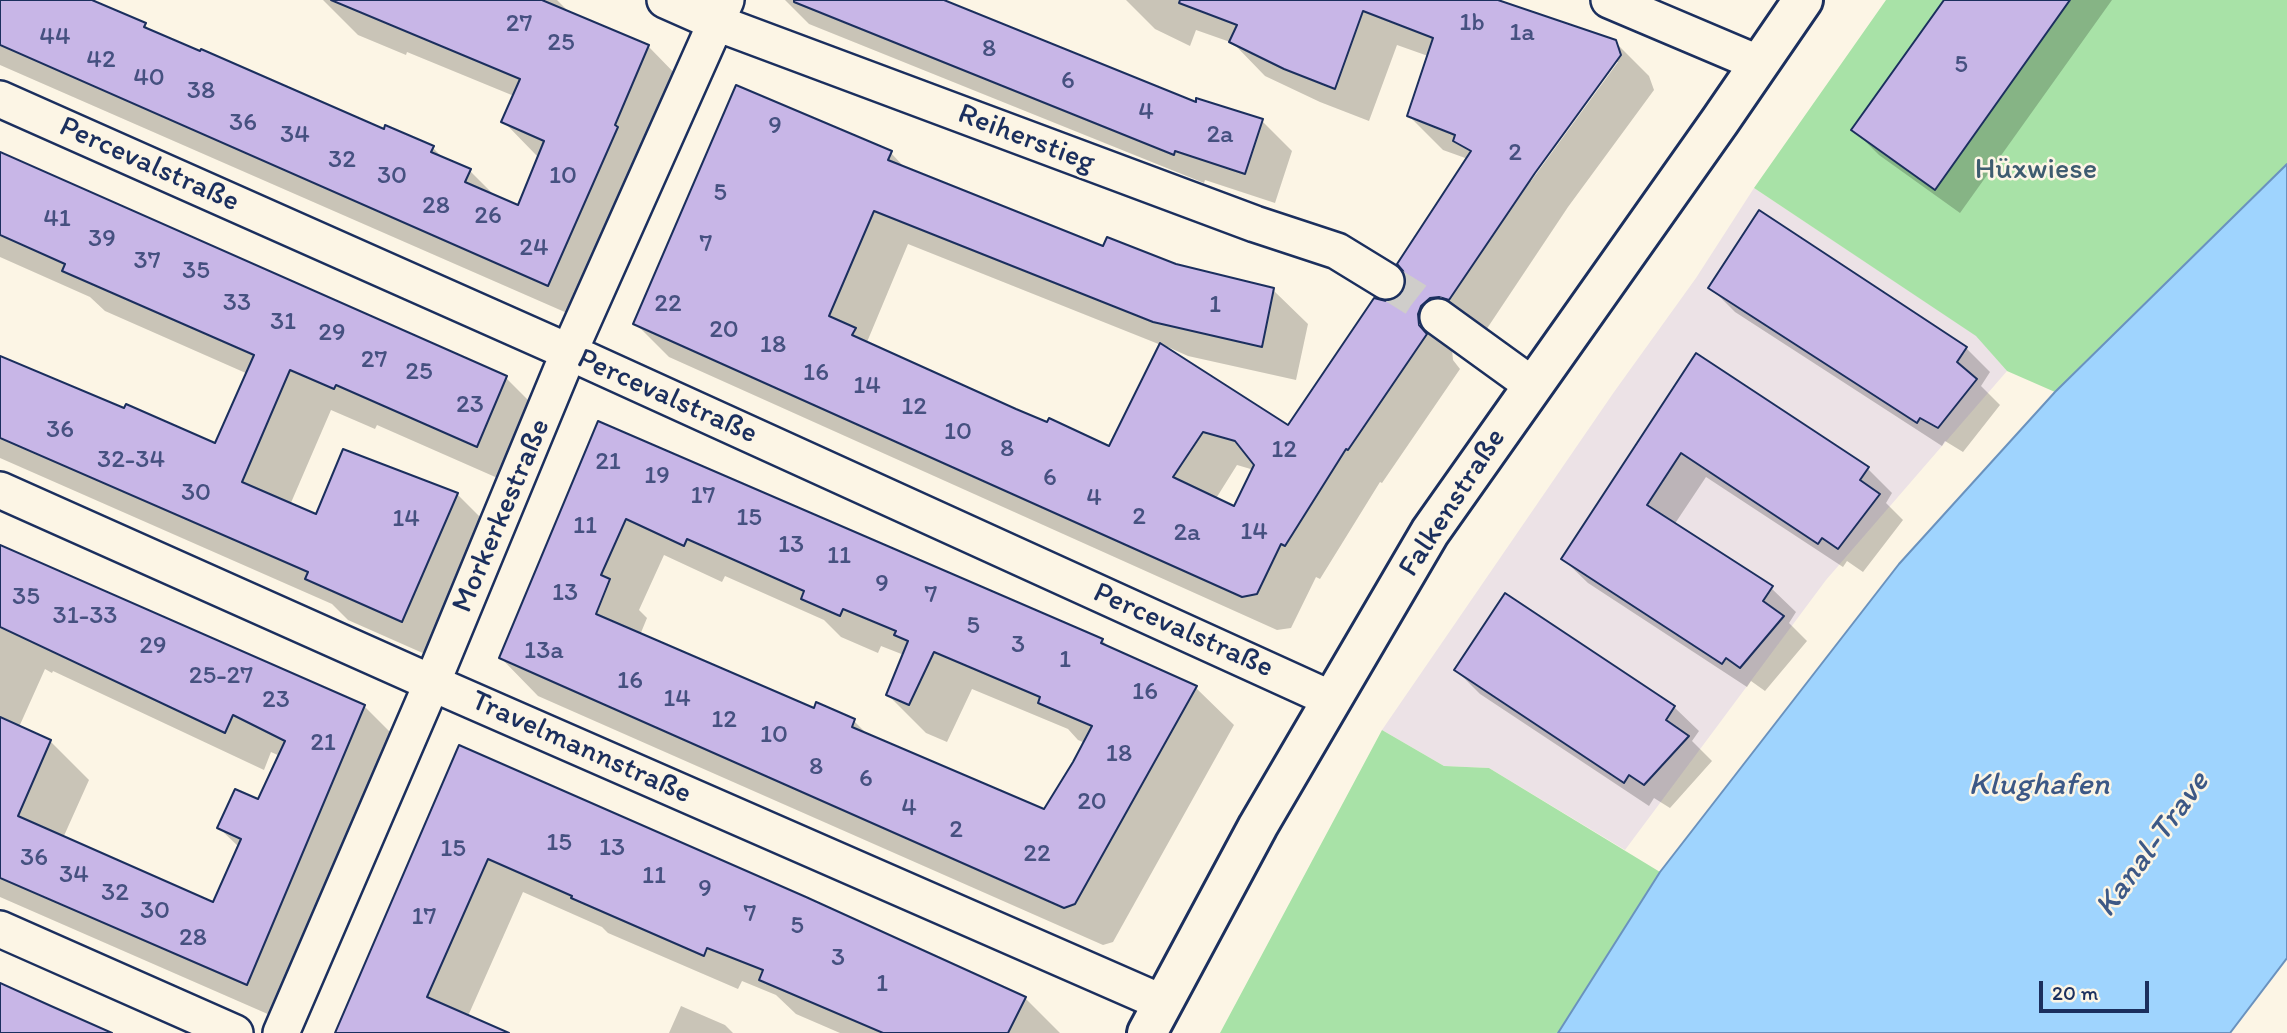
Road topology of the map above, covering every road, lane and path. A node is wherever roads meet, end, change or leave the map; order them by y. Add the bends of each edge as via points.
1 (664, 0) edge
2 (1803, 0) edge
3 (1611, 1) edge
4 (721, 11) edge
5 (1759, 64) junction
6 (0, 99) edge
7 (1386, 281) tunnel mouth
8 (1438, 317) tunnel mouth
9 (569, 352) junction
10 (1532, 385) junction
11 (0, 491) edge
12 (432, 683) junction
13 (1331, 699) junction
14 (0, 929) edge
15 (1155, 1018) edge
16 (235, 1033) edge
17 (281, 1033) edge

1 - 4 street, Reiherstieg
2 - 5 main road, Falkenstraße
3 - 5 street
4 - 7 street, Reiherstieg via 1242,219 1337,251
4 - 9 street, Morkerkestraße
5 - 10 main road, Falkenstraße
6 - 9 street, Percevalstraße
8 - 10 street
9 - 12 street, Morkerkestraße
9 - 13 street, Percevalstraße
10 - 13 main road, Falkenstraße via 1430,532
11 - 12 street, Travelmannstraße
12 - 15 street, Travelmannstraße
12 - 17 street, Morkerkestraße
13 - 15 main road, Falkenstraße
14 - 16 street

